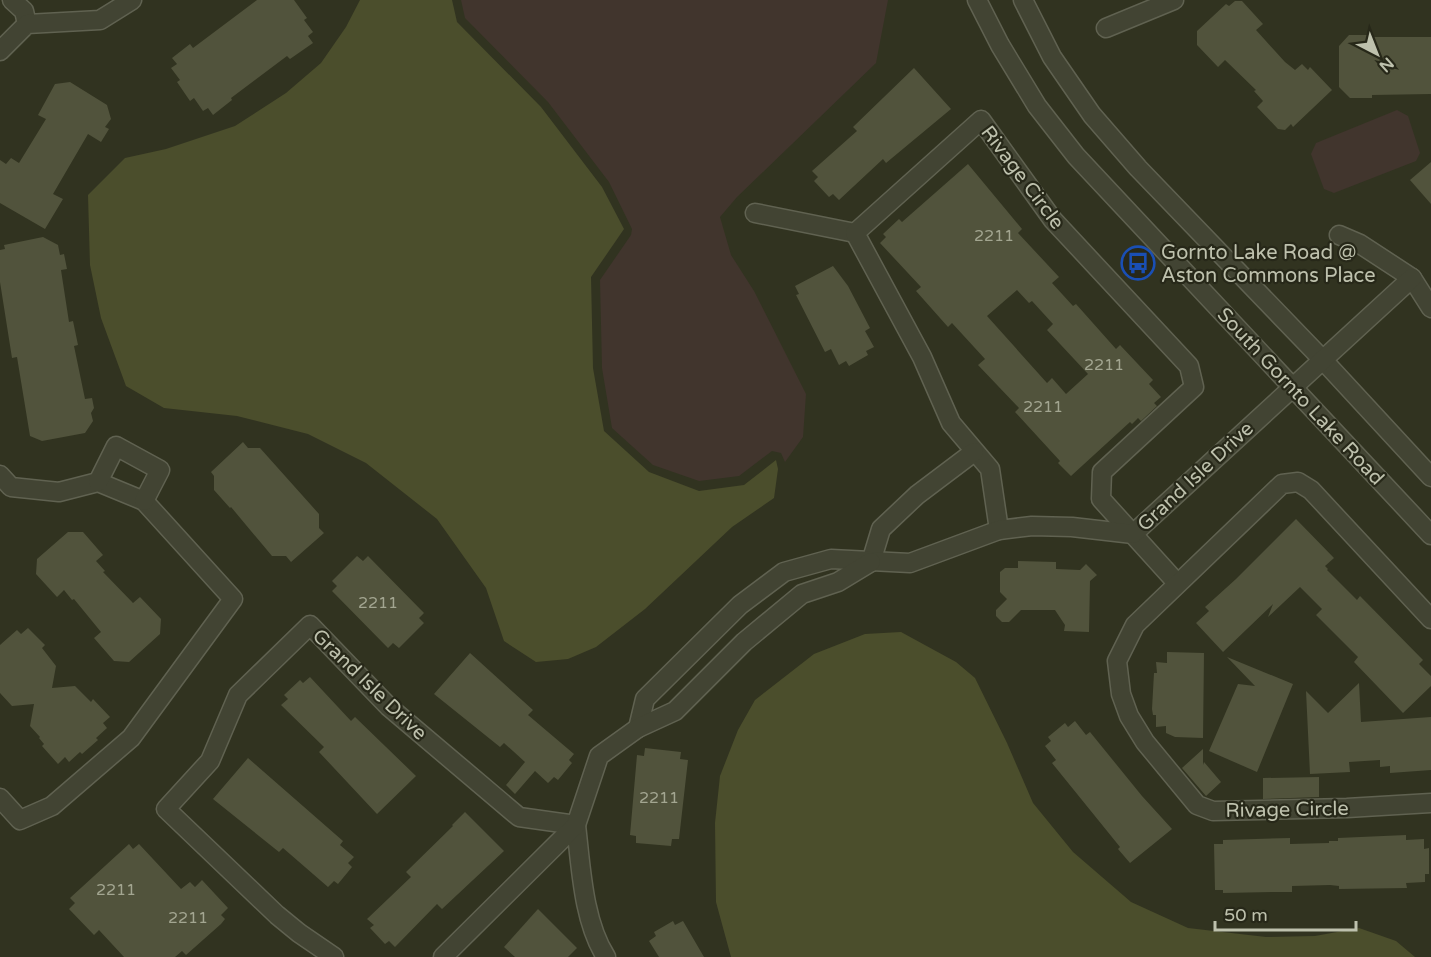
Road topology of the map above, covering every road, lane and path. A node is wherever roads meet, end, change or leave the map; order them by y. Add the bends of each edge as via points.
1 (12, 0) edge
2 (132, 0) edge
3 (977, 0) edge
4 (1023, 0) edge
5 (1174, 0) edge
6 (27, 24) junction
7 (1106, 28) dead end
8 (0, 51) edge
9 (755, 213) dead end
10 (855, 233) junction
11 (1340, 235) dead end
12 (1412, 278) junction
13 (1431, 308) edge
14 (1322, 359) junction
15 (1292, 387) junction
16 (974, 453) junction
17 (0, 475) edge
18 (1431, 477) edge
19 (98, 482) junction
20 (144, 501) junction
21 (999, 530) junction
22 (1133, 534) junction
23 (1431, 535) edge
24 (871, 562) junction
25 (1177, 583) junction
26 (1431, 620) edge
27 (719, 625) junction
28 (739, 647) junction
29 (638, 728) junction
30 (0, 798) edge
31 (1431, 803) edge
32 (576, 825) junction
33 (334, 957) edge
34 (443, 957) edge
35 (606, 957) edge

1 - 6 street via 24,11
2 - 6 street via 100,20
3 - 15 street, South Gornto Lake Road via 1037,106 1076,156
4 - 14 street, South Gornto Lake Road via 1052,57 1092,115
5 - 7 street
6 - 8 street
9 - 10 street
10 - 16 street via 922,357 951,423
10 - 22 street, Rivage Circle via 981,120 1053,220 1189,366 1194,387 1102,472 1101,499
11 - 12 street
12 - 13 street
12 - 14 street, Grand Isle Drive
14 - 15 street, Grand Isle Drive
14 - 18 street, South Gornto Lake Road
15 - 22 street, Grand Isle Drive
15 - 23 street, South Gornto Lake Road
16 - 21 street via 990,469
16 - 24 street via 917,495 881,529
17 - 19 street via 11,487 59,492
19 - 20 street
19 - 20 street via 116,446 160,470
20 - 30 street via 233,599 132,738 96,769 52,806 20,820
21 - 22 street, Grand Isle Drive via 1072,527
21 - 24 street, Grand Isle Drive via 910,563
22 - 25 street, Rivage Circle
24 - 27 street, Grand Isle Drive via 831,559 784,572 740,604
24 - 28 street via 838,582 802,594
25 - 26 street, Rivage Circle via 1282,484 1298,482 1311,490
25 - 31 street, Rivage Circle via 1135,625 1117,661 1120,694 1129,716 1145,742 1197,805 1213,811
27 - 28 street
27 - 29 street, Grand Isle Drive via 645,699
28 - 29 street via 675,711
29 - 32 street via 599,756
32 - 33 street, Grand Isle Drive via 519,817 389,706 310,625 238,695 210,761 166,809 277,915
32 - 34 street
32 - 35 street via 586,905

